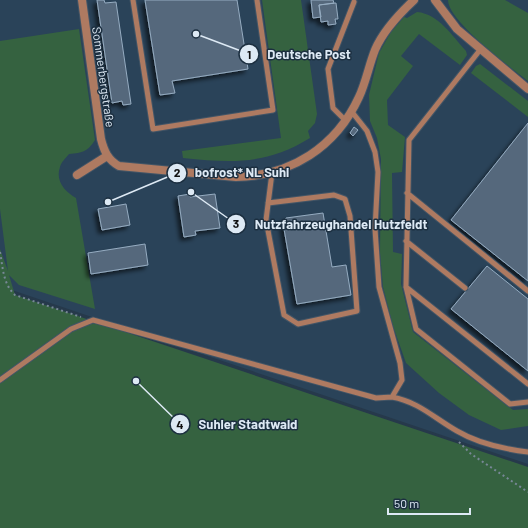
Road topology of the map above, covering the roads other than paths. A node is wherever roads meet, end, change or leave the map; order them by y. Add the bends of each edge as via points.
1 (82, 0) edge
2 (134, 0) edge
3 (257, 0) edge
4 (414, 0) edge
5 (435, 0) edge
6 (354, 2) dead end
7 (480, 50) junction
8 (528, 89) edge
9 (352, 112) junction
10 (346, 122) junction
11 (107, 156) junction
12 (272, 173) junction
13 (78, 175) dead end
14 (407, 193) junction
15 (268, 203) junction
16 (406, 241) junction
17 (406, 287) junction
18 (465, 288) dead end
19 (528, 291) edge
20 (0, 380) edge
21 (528, 384) edge
22 (392, 397) junction
23 (528, 402) edge
24 (528, 452) edge

1 - 11 street, Sommerbergstraße via 101,139
2 - 3 lane via 152,129 273,110
4 - 9 street via 386,31 375,49
5 - 7 street via 457,29
6 - 10 lane via 328,69 332,108
7 - 8 street
7 - 14 lane via 409,140
9 - 10 street
9 - 22 lane via 367,131 375,152 378,172 375,229 379,287 400,363 402,380
10 - 12 street via 316,152 297,164
11 - 12 street via 119,166 236,177 255,177
11 - 13 street
12 - 15 lane
14 - 16 lane
14 - 19 lane
15 - 15 lane via 266,220 284,315 298,324 357,311 350,216 344,199 334,194
16 - 17 lane
16 - 18 lane
17 - 21 lane
17 - 23 lane via 416,329 510,404
20 - 22 lane via 71,329 93,320 376,398
22 - 24 lane via 409,400 458,432 498,449

